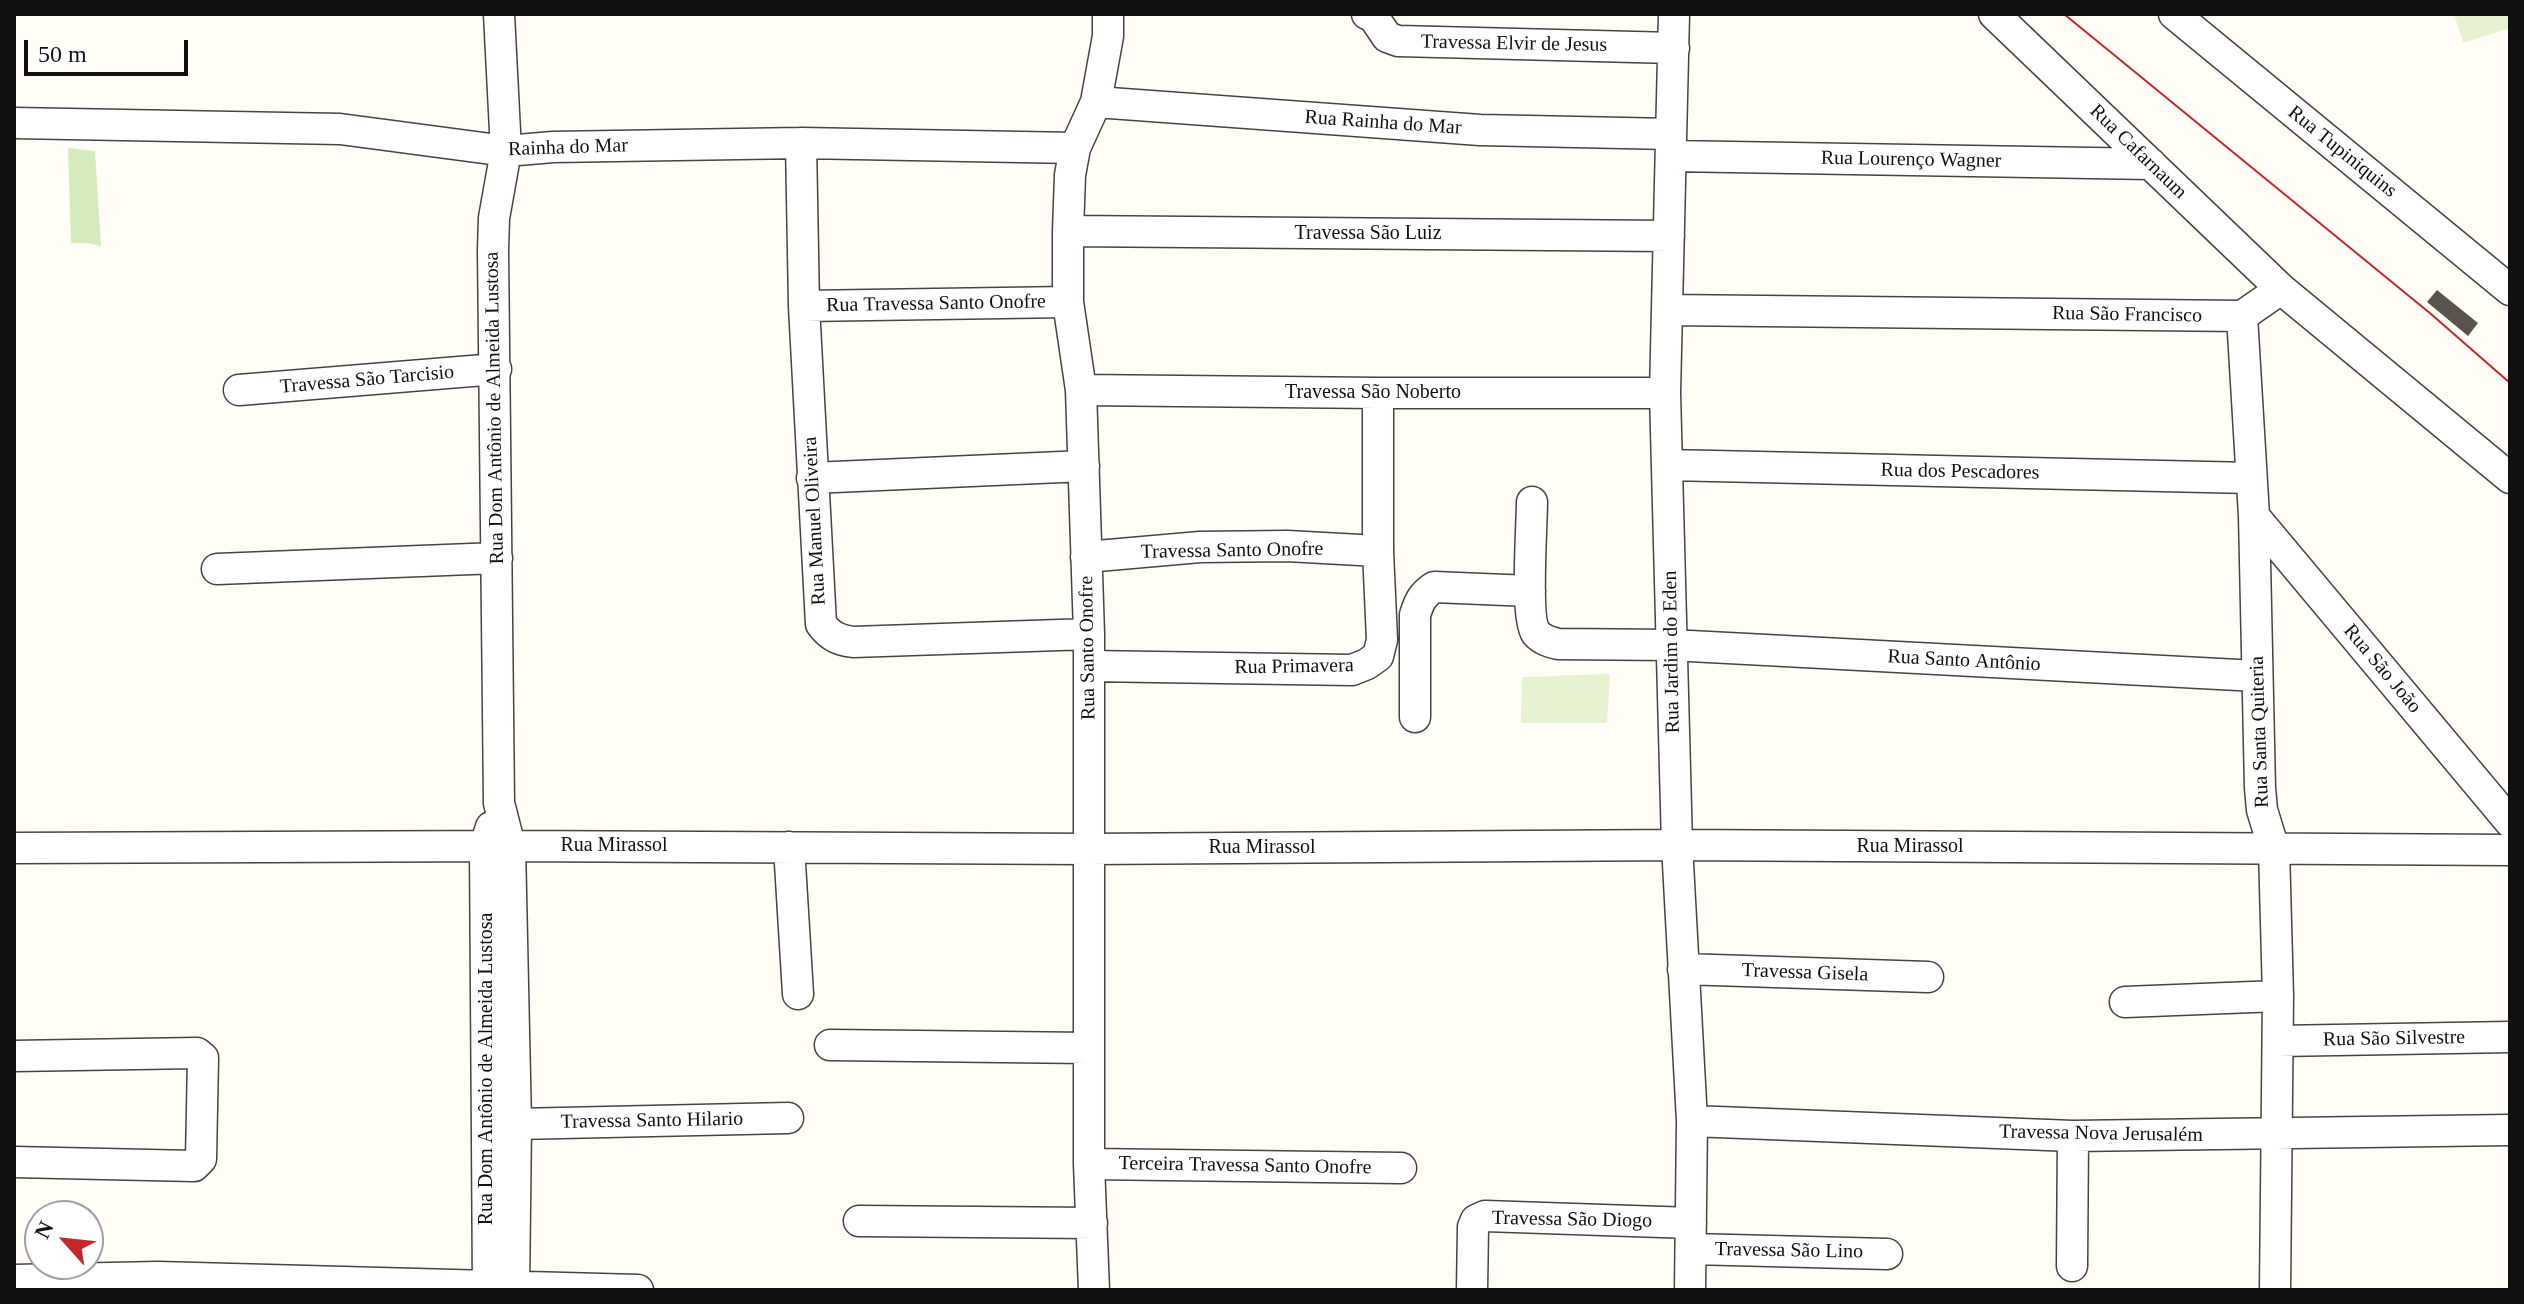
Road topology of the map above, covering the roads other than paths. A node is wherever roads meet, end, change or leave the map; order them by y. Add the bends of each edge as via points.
1 (499, 14) edge
2 (1108, 14) edge
3 (1367, 14) edge
4 (1674, 14) edge
5 (1994, 14) edge
6 (2174, 14) edge
7 (1674, 48) junction
8 (1096, 102) junction
9 (14, 123) edge
10 (801, 143) junction
11 (1671, 145) junction
12 (1075, 148) junction
13 (506, 151) junction
14 (2151, 164) junction
15 (1068, 231) junction
16 (1669, 236) junction
17 (2281, 289) junction
18 (2510, 290) edge
19 (1068, 302) junction
20 (804, 306) junction
21 (1667, 310) junction
22 (2242, 316) junction
23 (496, 369) junction
24 (239, 390) dead end
25 (1081, 390) junction
26 (1378, 393) junction
27 (1665, 393) junction
28 (1668, 465) junction
29 (1084, 466) junction
30 (812, 478) junction
31 (2251, 478) junction
32 (2510, 478) edge
33 (1532, 502) dead end
34 (2254, 516) junction
35 (1378, 551) junction
36 (1086, 557) junction
37 (497, 558) junction
38 (217, 569) dead end
39 (1530, 591) junction
40 (1089, 634) junction
41 (1671, 645) junction
42 (1089, 666) junction
43 (2257, 676) junction
44 (1415, 717) dead end
45 (2510, 822) edge
46 (1677, 845) junction
47 (498, 846) junction
48 (789, 847) junction
49 (14, 848) edge
50 (1088, 849) junction
51 (2274, 849) junction
52 (2510, 850) edge
53 (1683, 969) junction
54 (1928, 977) dead end
55 (798, 994) dead end
56 (2278, 996) junction
57 (2125, 1002) dead end
58 (2510, 1037) edge
59 (2278, 1041) junction
60 (830, 1045) dead end
61 (1088, 1048) junction
62 (14, 1056) edge
63 (788, 1118) dead end
64 (1692, 1121) junction
65 (516, 1124) junction
66 (2510, 1130) edge
67 (2277, 1135) junction
68 (2073, 1136) junction
69 (14, 1162) edge
70 (1089, 1164) junction
71 (1401, 1168) dead end
72 (859, 1221) dead end
73 (1092, 1223) junction
74 (1691, 1236) junction
75 (1887, 1254) dead end
76 (2072, 1266) dead end
77 (14, 1280) edge
78 (501, 1288) edge
79 (638, 1290) edge
80 (1094, 1290) edge
81 (1472, 1290) edge
82 (1690, 1290) edge
83 (2275, 1290) edge

1 - 13 street, Rua Dom Antônio de Almeida Lustosa
2 - 8 street, Rua Santo Onofre
3 - 7 street, Travessa Elvir de Jesus via 1387,37 1398,41
4 - 7 street, Rua Jardim do Eden
5 - 14 street, Rua Cafarnaum
6 - 18 street, Rua Tupiniquins
7 - 11 street, Rua Jardim do Eden
8 - 11 street, Rua Rainha do Mar
8 - 12 street, Rua Santo Onofre
9 - 13 street, Rainha do Mar via 340,129
10 - 12 street, Rainha do Mar
10 - 13 street, Rainha do Mar
10 - 20 street, Rua Manuel Oliveira
11 - 14 street, Rua Lourenço Wagner
11 - 16 street, Rua Jardim do Eden
12 - 15 street, Rua Santo Onofre
13 - 23 street, Rua Dom Antônio de Almeida Lustosa via 494,218
14 - 17 street, Rua Cafarnaum
15 - 16 street, Travessa São Luiz
15 - 19 street, Rua Santo Onofre
16 - 21 street, Rua Jardim do Eden
17 - 22 street
17 - 32 street
19 - 20 street, Rua Travessa Santo Onofre
19 - 25 street, Rua Santo Onofre
20 - 30 street, Rua Manuel Oliveira
21 - 22 street, Rua São Francisco
21 - 27 street, Rua Jardim do Eden
22 - 31 street, Rua Santa Quiteria
23 - 24 street, Travessa São Tarcisio
23 - 37 street, Rua Dom Antônio de Almeida Lustosa
25 - 26 street, Travessa São Noberto
25 - 29 street, Rua Santo Onofre
26 - 27 street, Travessa São Noberto
26 - 35 street, Rua Primavera
27 - 28 street, Rua Jardim do Eden
28 - 31 street, Rua dos Pescadores
28 - 41 street, Rua Jardim do Eden
29 - 30 street
29 - 36 street, Rua Santo Onofre
30 - 40 street, Rua Manuel Oliveira via 821,624 829,635 853,642
31 - 34 street, Rua Santa Quiteria
33 - 39 street, Rua Santo Antônio
34 - 43 street, Rua Santa Quiteria
34 - 45 street, Rua São João
35 - 36 street, Travessa Santo Onofre via 1200,547
35 - 42 street, Rua Primavera via 1382,640 1378,656 1352,670
36 - 40 street, Rua Santo Onofre
37 - 38 street
37 - 47 street, Rua Dom Antônio de Almeida Lustosa
39 - 41 street, Rua Santo Antônio via 1532,625 1546,640
39 - 44 street via 1434,587 1425,593 1415,615
40 - 42 street, Rua Santo Onofre
41 - 43 street, Rua Santo Antônio
41 - 46 street, Rua Jardim do Eden
42 - 50 street, Rua Santo Onofre
43 - 51 street, Rua Santa Quiteria via 2262,810
46 - 50 street, Rua Mirassol
46 - 51 street, Rua Mirassol
46 - 53 street, Rua Jardim do Eden
47 - 48 street, Rua Mirassol
47 - 49 street, Rua Mirassol
47 - 65 street, Rua Dom Antônio de Almeida Lustosa
47 - 78 street, Rua Dom Antônio de Almeida Lustosa
48 - 50 street, Rua Mirassol
48 - 55 street
50 - 61 street, Rua Santo Onofre
51 - 52 street, Rua Mirassol
51 - 56 street, Rua Santa Quiteria
53 - 54 street, Travessa Gisela
53 - 64 street, Rua Jardim do Eden
56 - 57 street
56 - 59 street, Rua Santa Quiteria
58 - 59 street, Rua São Silvestre
59 - 67 street, Rua Santa Quiteria
60 - 61 street
61 - 70 street, Rua Santo Onofre
62 - 69 street via 197,1053 203,1058 201,1159 194,1166
63 - 65 street, Travessa Santo Hilario
64 - 68 street, Travessa Nova Jerusalém
64 - 74 street, Rua Jardim do Eden
65 - 78 street, Rua Dom Antônio de Almeida Lustosa
66 - 67 street, Travessa Nova Jerusalém
67 - 68 street, Travessa Nova Jerusalém
67 - 83 street, Rua Santa Quiteria
68 - 76 street
70 - 71 street, Terceira Travessa Santo Onofre
70 - 73 street, Rua Santo Onofre
72 - 73 street
73 - 80 street, Rua Santo Onofre
74 - 75 street, Travessa São Lino
74 - 81 street, Travessa São Diogo via 1485,1216 1473,1227
74 - 82 street, Rua Jardim do Eden
77 - 78 street via 158,1277
78 - 79 street

